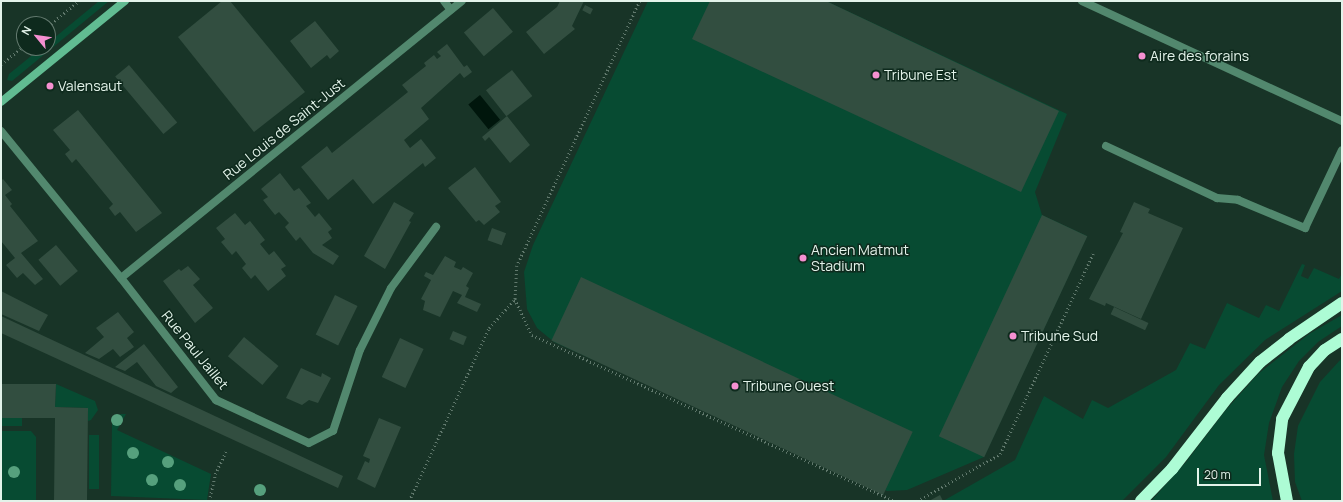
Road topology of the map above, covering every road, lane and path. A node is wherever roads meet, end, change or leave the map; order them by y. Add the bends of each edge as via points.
1 (79, 1) edge
2 (125, 1) edge
3 (444, 1) edge
4 (462, 1) edge
5 (640, 1) edge
6 (1082, 1) edge
7 (451, 10) junction
8 (56, 20) edge
9 (16, 52) edge
10 (1, 64) edge
11 (1, 102) edge
12 (1342, 121) edge
13 (1, 132) edge
14 (1106, 146) dead end
15 (1342, 150) edge
16 (436, 226) dead end
17 (1093, 254) dead end
18 (121, 278) junction
19 (515, 299) junction
20 (1342, 304) edge
21 (1342, 339) edge
22 (226, 451) dead end
23 (209, 501) edge
24 (409, 501) edge
25 (909, 501) edge
26 (917, 501) edge
27 (1141, 501) edge
28 (1287, 501) edge

1 - 8 path
2 - 11 street
3 - 7 street
4 - 7 street, Rue Louis de Saint-Just
5 - 19 path via 518,266
6 - 12 street
7 - 18 street, Rue Louis de Saint-Just
9 - 10 path
13 - 18 street, Rue Paul Jaillet
14 - 15 street via 1217,198 1238,200 1305,228
16 - 18 street, Rue Paul Jaillet via 391,288 360,350 333,431 309,442 216,400
17 - 26 path via 1000,454
19 - 24 path via 488,328
19 - 25 path via 532,335 894,501
20 - 27 highway via 1295,334 1260,362 1227,398 1172,469
21 - 28 highway via 1325,350 1309,367 1282,419 1278,453
22 - 23 path via 215,474

